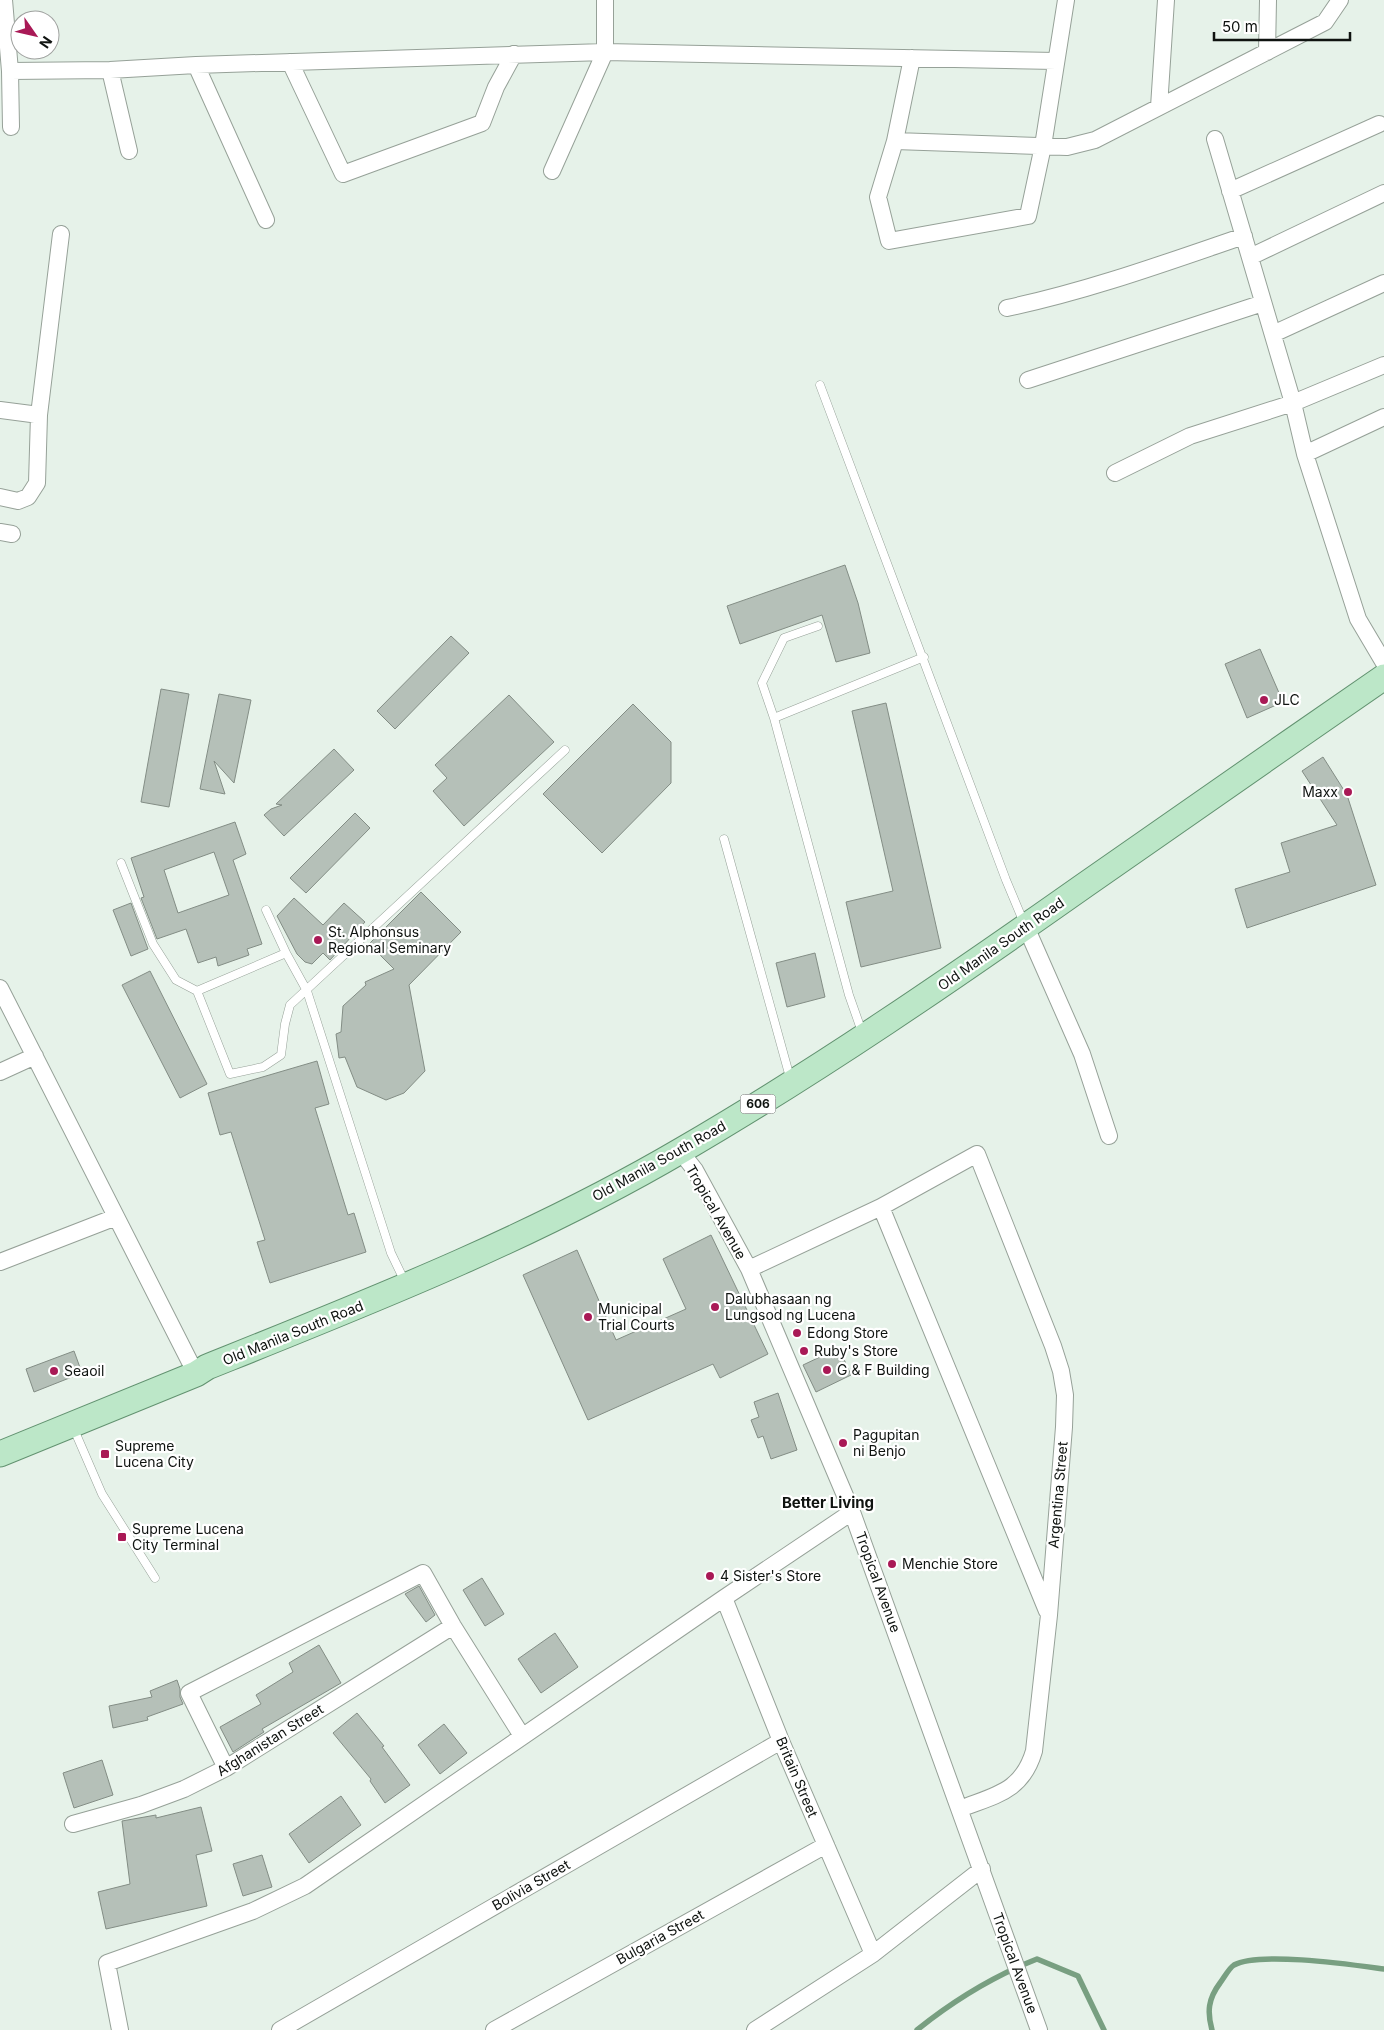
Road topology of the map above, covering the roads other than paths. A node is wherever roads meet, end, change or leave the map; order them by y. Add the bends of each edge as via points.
1 (4, 0) edge
2 (605, 0) edge
3 (1066, 0) edge
4 (1166, 0) edge
5 (1268, 0) edge
6 (1340, 0) edge
7 (605, 52) junction
8 (1267, 52) junction
9 (514, 54) junction
10 (912, 58) junction
11 (1056, 61) junction
12 (290, 62) junction
13 (196, 65) junction
14 (110, 70) junction
15 (10, 71) junction
16 (1159, 108) junction
17 (1379, 124) dead end
18 (11, 128) dead end
19 (1215, 139) dead end
20 (896, 141) junction
21 (1043, 146) junction
22 (129, 151) dead end
23 (552, 172) dead end
24 (1230, 191) junction
25 (1384, 194) edge
26 (266, 220) dead end
27 (61, 234) dead end
28 (1244, 236) junction
29 (1250, 256) junction
30 (1384, 283) edge
31 (1263, 303) junction
32 (1007, 308) dead end
33 (1273, 334) junction
34 (1384, 365) edge
35 (1028, 380) dead end
36 (820, 385) dead end
37 (1293, 403) junction
38 (0, 410) edge
39 (39, 415) junction
40 (1384, 417) edge
41 (1306, 454) junction
42 (1115, 473) dead end
43 (0, 497) edge
44 (818, 626) dead end
45 (924, 657) junction
46 (1384, 663) edge
47 (1384, 677) edge
48 (774, 718) junction
49 (565, 750) dead end
50 (724, 839) dead end
51 (121, 863) dead end
52 (266, 910) dead end
53 (1026, 927) junction
54 (286, 953) junction
55 (0, 988) edge
56 (197, 991) junction
57 (307, 991) junction
58 (864, 1036) junction
59 (35, 1056) junction
60 (0, 1072) edge
61 (792, 1083) junction
62 (1109, 1136) dead end
63 (680, 1151) junction
64 (880, 1207) junction
65 (116, 1217) junction
66 (0, 1262) edge
67 (749, 1269) junction
68 (406, 1286) junction
69 (196, 1374) junction
70 (72, 1424) junction
71 (0, 1454) edge
72 (852, 1512) junction
73 (155, 1578) dead end
74 (724, 1598) junction
75 (1049, 1615) junction
76 (453, 1626) junction
77 (522, 1736) junction
78 (781, 1741) junction
79 (226, 1768) junction
80 (960, 1809) junction
81 (73, 1824) dead end
82 (826, 1845) junction
83 (982, 1869) junction
84 (873, 1954) junction
85 (120, 2030) edge
86 (280, 2030) edge
87 (494, 2030) edge
88 (755, 2030) edge
89 (1039, 2030) edge

1 - 15 street
2 - 7 street
3 - 11 street
4 - 16 street
5 - 8 street
6 - 8 street via 1325,22
7 - 9 street
7 - 10 street
7 - 23 street
8 - 16 street
9 - 12 street
9 - 12 street via 482,123 343,174
10 - 11 street
10 - 20 street
11 - 21 street
12 - 13 street
13 - 14 street
13 - 26 street
14 - 15 street
14 - 22 street
15 - 18 street
16 - 21 street via 1095,140 1067,147
17 - 24 street
19 - 24 street
20 - 21 street
20 - 21 street via 878,197 889,241 1028,216
24 - 28 street
25 - 29 street
27 - 39 street
28 - 29 street
28 - 32 street via 1101,285
29 - 31 street
30 - 33 street
31 - 33 street
31 - 35 street
33 - 37 street
34 - 37 street
36 - 45 lane
37 - 41 street
37 - 42 street via 1190,436
38 - 39 street
39 - 43 street via 37,484 28,497 18,501
40 - 41 street
41 - 46 street via 1358,619
44 - 48 lane via 784,638 762,684
45 - 48 lane
45 - 53 lane
47 - 53 main road, Old Manila South Road / 606
48 - 58 lane via 849,995
49 - 57 lane
50 - 61 lane
51 - 56 lane via 153,944 176,980
52 - 54 lane
53 - 58 main road, Old Manila South Road / 606
53 - 62 street via 1082,1054
54 - 56 lane
54 - 57 lane
55 - 59 street
56 - 57 lane via 230,1074 263,1067 281,1056 284,1024 290,1005
57 - 68 lane via 391,1254
58 - 61 main road, Old Manila South Road / 606
59 - 60 street
59 - 65 street
61 - 63 main road, Old Manila South Road / 606
63 - 67 street, Tropical Avenue via 695,1170
63 - 68 main road, Old Manila South Road / 606 via 548,1222
64 - 67 street
64 - 75 street
64 - 75 street, Argentina Street via 977,1154 1061,1370 1064,1427
65 - 66 street
65 - 69 street
67 - 72 street, Tropical Avenue
68 - 69 main road, Old Manila South Road / 606
69 - 70 main road, Old Manila South Road / 606
70 - 71 main road, Old Manila South Road / 606
70 - 73 lane via 102,1494
72 - 74 street
72 - 80 street, Tropical Avenue
74 - 77 street
74 - 78 street, Britain Street
75 - 80 street, Argentina Street via 1030,1766 1009,1790
76 - 77 street
76 - 79 street, Afghanistan Street
76 - 79 street via 423,1573 189,1693
77 - 85 street via 305,1886 253,1911 106,1963
78 - 82 street, Britain Street
78 - 86 street, Bolivia Street
79 - 81 street, Afghanistan Street via 184,1790
80 - 83 street, Tropical Avenue
82 - 84 street, Britain Street
82 - 87 street, Bulgaria Street
83 - 84 street
83 - 89 street, Tropical Avenue
84 - 88 street

